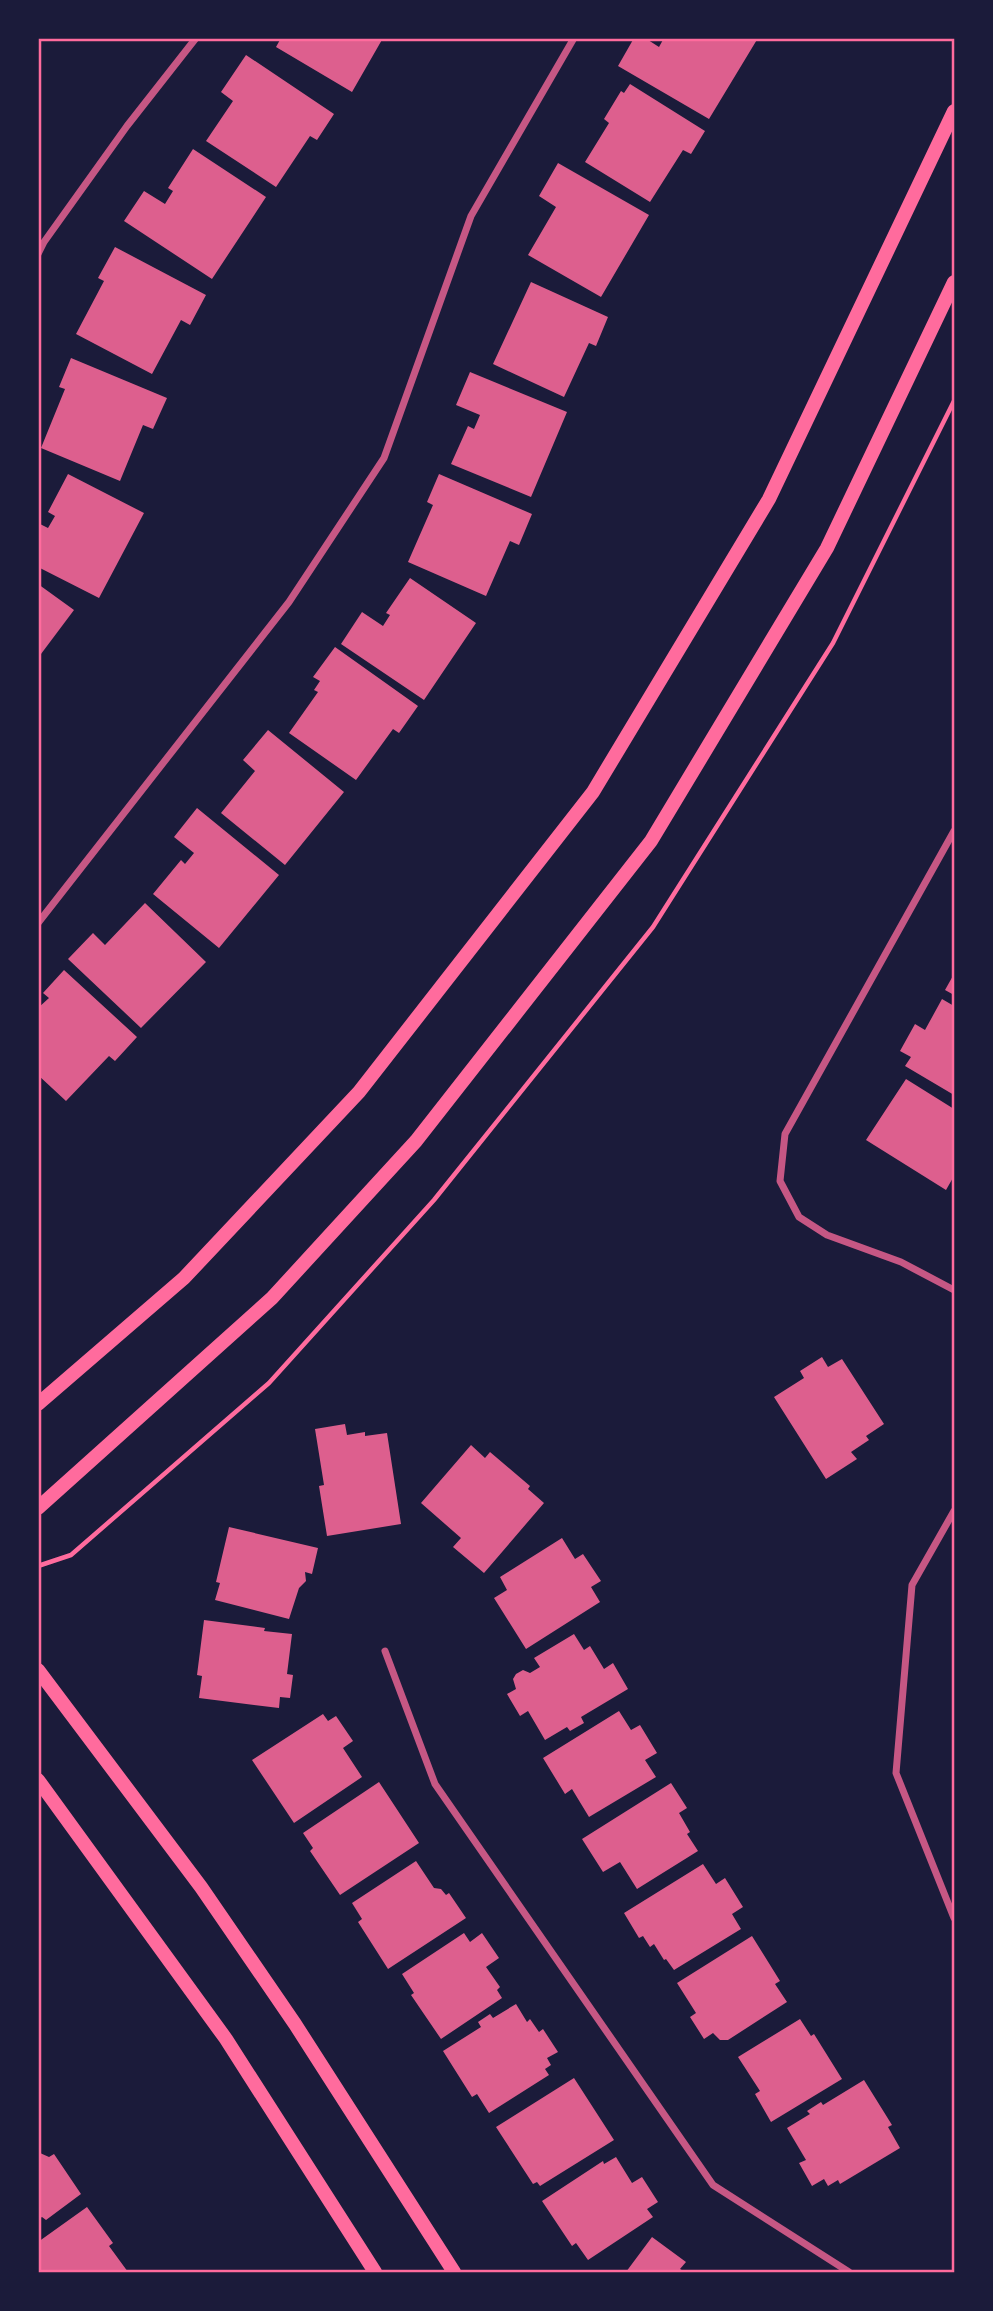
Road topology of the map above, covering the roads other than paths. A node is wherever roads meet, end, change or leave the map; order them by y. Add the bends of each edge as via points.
1 (195, 38) edge
2 (574, 38) edge
3 (954, 111) edge
4 (38, 254) edge
5 (954, 282) edge
6 (954, 831) edge
7 (38, 923) edge
8 (954, 1290) edge
9 (38, 1404) edge
10 (38, 1508) edge
11 (954, 1511) edge
12 (385, 1651) dead end
13 (38, 1670) edge
14 (38, 1780) edge
15 (954, 1918) edge
16 (374, 2273) edge
17 (454, 2273) edge
18 (849, 2273) edge

1 - 4 street via 127,125
2 - 7 street via 471,216 384,458 289,602
3 - 9 main road via 769,499 593,792 359,1092 184,1278
5 - 10 main road via 827,548 651,841 416,1141 262,1307
6 - 8 street via 785,1134 780,1181 799,1217 827,1235 901,1262
11 - 15 street via 912,1586 896,1773
12 - 18 street via 435,1784 713,2185
13 - 17 main road via 216,1909
14 - 16 main road via 226,2039

